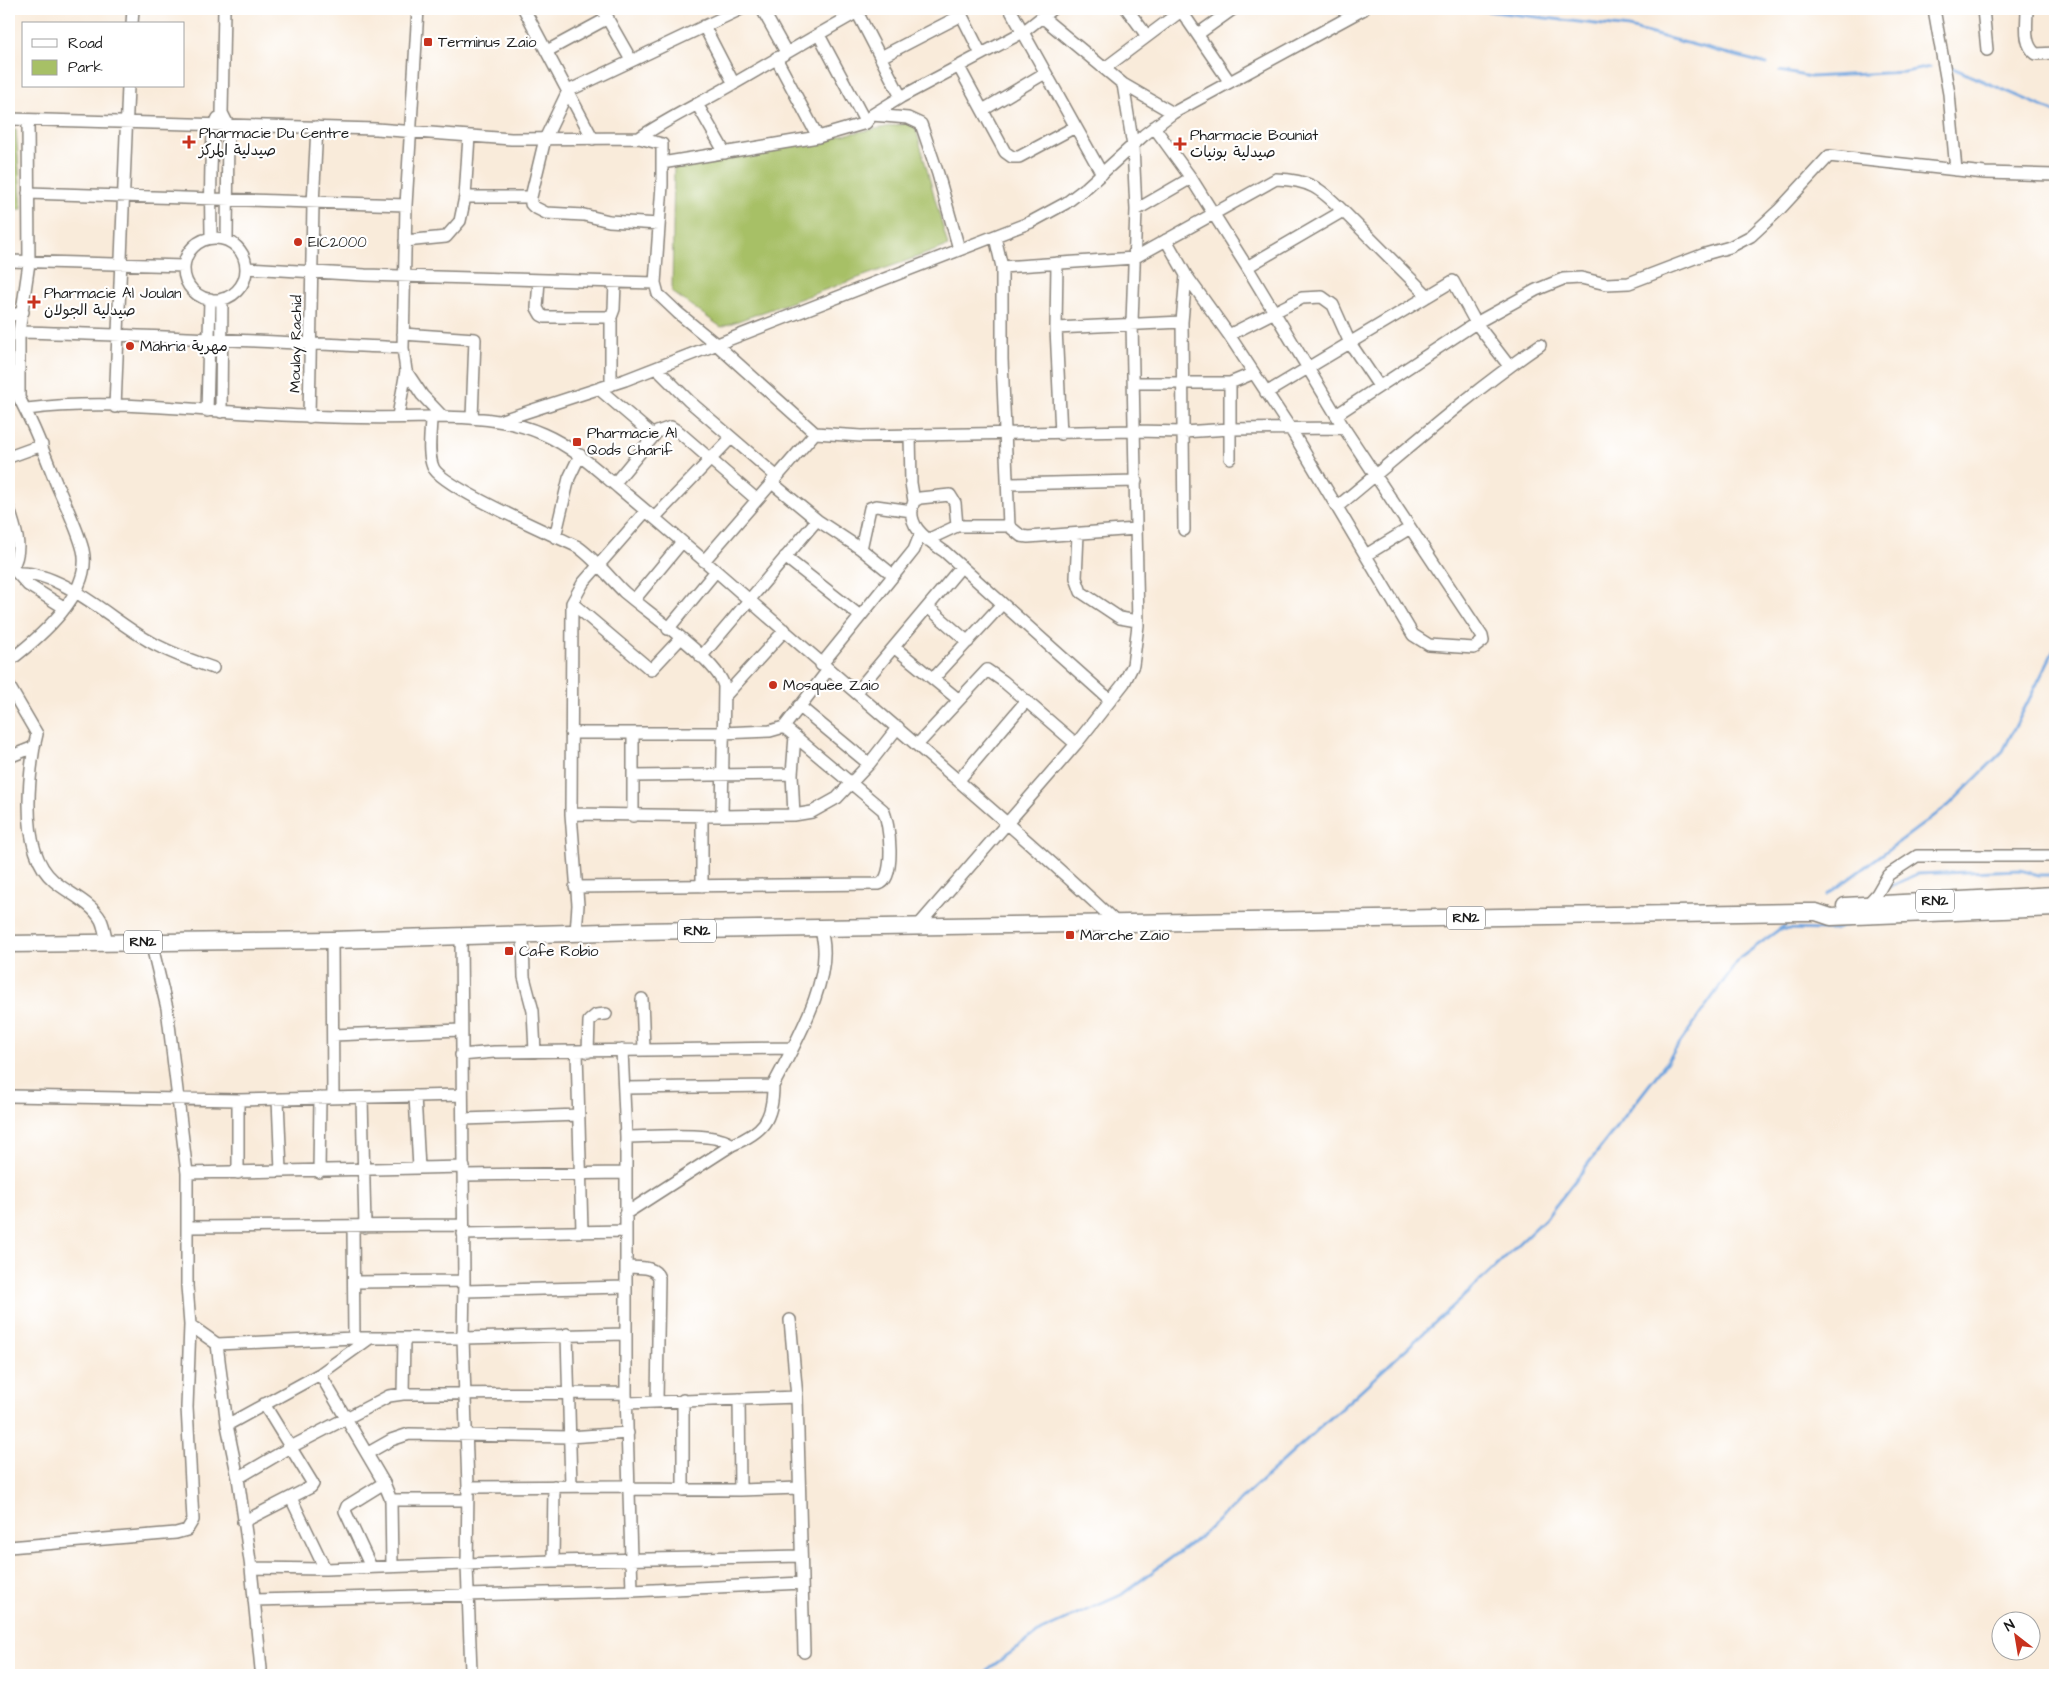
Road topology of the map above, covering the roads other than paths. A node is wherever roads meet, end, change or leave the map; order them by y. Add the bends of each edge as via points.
1 (133, 9) edge
2 (224, 9) edge
3 (418, 9) edge
4 (524, 9) edge
5 (741, 9) edge
6 (762, 9) edge
7 (1010, 9) edge
8 (1052, 9) edge
9 (1126, 9) edge
10 (1361, 9) edge
11 (1934, 9) edge
12 (1983, 9) edge
13 (2027, 9) edge
14 (1180, 10) edge
15 (1230, 10) edge
16 (604, 11) edge
17 (860, 11) edge
18 (960, 12) edge
19 (1042, 17) junction
20 (132, 22) edge
21 (704, 26) junction
22 (1023, 32) junction
23 (1198, 34) junction
24 (818, 35) junction
25 (1147, 36) junction
26 (1987, 50) dead end
27 (546, 52) junction
28 (786, 52) junction
29 (2055, 53) edge
30 (981, 54) junction
31 (881, 57) junction
32 (776, 58) junction
33 (631, 60) junction
34 (959, 67) junction
35 (1105, 68) junction
36 (1045, 73) junction
37 (1229, 81) junction
38 (734, 84) junction
39 (1123, 84) junction
40 (128, 88) edge
41 (568, 91) junction
42 (901, 97) junction
43 (697, 104) junction
44 (983, 110) junction
45 (222, 113) junction
46 (1173, 113) junction
47 (9, 119) edge
48 (869, 119) junction
49 (28, 120) junction
50 (126, 122) junction
51 (664, 122) junction
52 (214, 124) junction
53 (228, 124) junction
54 (1154, 126) junction
55 (317, 127) junction
56 (1075, 127) junction
57 (411, 131) junction
58 (469, 136) junction
59 (818, 137) junction
60 (639, 138) junction
61 (545, 139) junction
62 (593, 139) junction
63 (662, 144) junction
64 (1133, 146) junction
65 (725, 153) junction
66 (662, 164) junction
67 (1956, 170) junction
68 (1102, 174) junction
69 (2055, 175) edge
70 (1191, 178) junction
71 (28, 193) junction
72 (123, 196) junction
73 (465, 197) junction
74 (531, 197) junction
75 (211, 200) junction
76 (227, 201) junction
77 (312, 204) junction
78 (406, 206) junction
79 (1136, 210) junction
80 (1343, 211) junction
81 (1214, 214) junction
82 (659, 224) junction
83 (211, 237) junction
84 (995, 237) junction
85 (227, 240) junction
86 (1166, 240) junction
87 (405, 241) junction
88 (959, 249) junction
89 (1134, 258) junction
90 (9, 261) edge
91 (29, 263) junction
92 (1057, 263) junction
93 (121, 264) junction
94 (184, 266) junction
95 (1002, 267) junction
96 (1247, 267) junction
97 (247, 268) junction
98 (312, 272) junction
99 (1186, 275) junction
100 (404, 276) junction
101 (538, 280) junction
102 (615, 283) junction
103 (655, 283) junction
104 (1428, 296) junction
105 (222, 299) junction
106 (210, 300) junction
107 (23, 312) junction
108 (1275, 312) junction
109 (9, 316) edge
110 (611, 317) junction
111 (1182, 322) junction
112 (1476, 323) junction
113 (1132, 324) junction
114 (1056, 328) junction
115 (19, 332) junction
116 (403, 334) junction
117 (118, 335) junction
118 (1229, 336) junction
119 (221, 338) junction
120 (209, 339) junction
121 (311, 343) junction
122 (1350, 343) junction
123 (717, 345) junction
124 (1540, 346) dead end
125 (403, 348) junction
126 (14, 354) edge
127 (1509, 366) junction
128 (656, 368) junction
129 (1307, 369) junction
130 (406, 371) junction
131 (1254, 373) junction
132 (9, 380) edge
133 (1184, 382) junction
134 (1134, 383) junction
135 (1230, 383) junction
136 (611, 385) junction
137 (1379, 386) junction
138 (599, 389) junction
139 (1266, 393) junction
140 (19, 396) junction
141 (115, 407) junction
142 (27, 409) junction
143 (207, 411) junction
144 (221, 412) junction
145 (1336, 415) junction
146 (309, 416) junction
147 (398, 416) junction
148 (437, 417) junction
149 (472, 418) junction
150 (502, 420) junction
151 (1290, 428) junction
152 (1344, 428) junction
153 (1230, 429) junction
154 (1135, 431) junction
155 (1006, 432) junction
156 (1183, 432) junction
157 (814, 433) junction
158 (1060, 434) junction
159 (910, 435) junction
160 (654, 436) junction
161 (731, 438) junction
162 (42, 445) junction
163 (580, 455) junction
164 (9, 457) edge
165 (710, 458) junction
166 (1230, 458) dead end
167 (1375, 476) junction
168 (774, 479) junction
169 (1136, 481) junction
170 (614, 484) junction
171 (1009, 484) junction
172 (756, 498) junction
173 (913, 506) junction
174 (1337, 507) junction
175 (9, 509) edge
176 (650, 514) junction
177 (817, 520) junction
178 (957, 526) junction
179 (1009, 526) junction
180 (1410, 528) junction
181 (1136, 529) junction
182 (1184, 530) dead end
183 (1078, 534) junction
184 (556, 537) junction
185 (923, 537) junction
186 (682, 542) junction
187 (861, 549) junction
188 (1366, 555) junction
189 (785, 557) junction
190 (704, 561) junction
191 (598, 566) junction
192 (962, 567) junction
193 (12, 568) edge
194 (716, 570) junction
195 (894, 575) junction
196 (75, 592) junction
197 (634, 600) junction
198 (748, 600) junction
199 (572, 603) junction
200 (1002, 604) junction
201 (64, 608) junction
202 (928, 608) junction
203 (860, 616) junction
204 (1137, 621) junction
205 (668, 628) junction
206 (784, 630) junction
207 (680, 639) junction
208 (968, 642) junction
209 (895, 648) junction
210 (701, 656) junction
211 (9, 661) edge
212 (825, 667) junction
213 (213, 668) dead end
214 (934, 679) junction
215 (9, 686) edge
216 (856, 692) junction
217 (724, 697) junction
218 (959, 700) junction
219 (1110, 700) junction
220 (1026, 701) junction
221 (799, 706) junction
222 (784, 727) junction
223 (898, 727) junction
224 (571, 733) junction
225 (633, 733) junction
226 (722, 733) junction
227 (795, 736) junction
228 (918, 744) junction
229 (1076, 744) junction
230 (34, 747) junction
231 (9, 757) edge
232 (869, 764) junction
233 (722, 774) junction
234 (792, 774) junction
235 (633, 776) junction
236 (959, 780) junction
237 (852, 782) junction
238 (571, 814) junction
239 (794, 815) junction
240 (633, 816) junction
241 (702, 816) junction
242 (722, 816) junction
243 (1007, 822) junction
244 (2055, 856) edge
245 (702, 886) junction
246 (575, 887) junction
247 (2055, 895) edge
248 (1868, 904) junction
249 (2055, 908) edge
250 (1816, 912) junction
251 (1117, 924) junction
252 (917, 927) junction
253 (820, 930) junction
254 (576, 933) junction
255 (461, 936) junction
256 (523, 936) junction
257 (332, 940) junction
258 (107, 942) junction
259 (150, 942) junction
260 (9, 944) edge
261 (642, 999) dead end
262 (606, 1014) dead end
263 (461, 1030) junction
264 (333, 1035) junction
265 (792, 1048) junction
266 (622, 1050) junction
267 (644, 1050) junction
268 (535, 1052) junction
269 (582, 1052) junction
270 (461, 1055) junction
271 (773, 1086) junction
272 (625, 1088) junction
273 (462, 1095) junction
274 (9, 1096) edge
275 (415, 1096) junction
276 (178, 1098) junction
277 (320, 1098) junction
278 (333, 1098) junction
279 (362, 1098) junction
280 (238, 1100) junction
281 (278, 1100) junction
282 (580, 1116) junction
283 (463, 1119) junction
284 (626, 1137) junction
285 (732, 1145) junction
286 (419, 1168) junction
287 (281, 1171) junction
288 (364, 1171) junction
289 (464, 1171) junction
290 (319, 1172) junction
291 (581, 1172) junction
292 (238, 1173) junction
293 (626, 1173) junction
294 (187, 1174) junction
295 (625, 1214) junction
296 (189, 1227) junction
297 (359, 1227) junction
298 (463, 1229) junction
299 (625, 1230) junction
300 (582, 1232) junction
301 (626, 1267) junction
302 (354, 1282) junction
303 (464, 1286) junction
304 (625, 1286) junction
305 (790, 1320) dead end
306 (190, 1325) junction
307 (567, 1334) junction
308 (625, 1334) junction
309 (354, 1338) junction
310 (370, 1338) junction
311 (404, 1338) junction
312 (463, 1338) junction
313 (218, 1344) junction
314 (320, 1374) junction
315 (568, 1393) junction
316 (403, 1394) junction
317 (465, 1394) junction
318 (797, 1397) junction
319 (626, 1398) junction
320 (739, 1399) junction
321 (683, 1400) junction
322 (657, 1401) junction
323 (264, 1404) junction
324 (348, 1418) junction
325 (227, 1425) junction
326 (628, 1433) junction
327 (467, 1437) junction
328 (569, 1437) junction
329 (289, 1448) junction
330 (368, 1454) junction
331 (238, 1478) junction
332 (384, 1482) junction
333 (554, 1486) junction
334 (571, 1486) junction
335 (468, 1487) junction
336 (799, 1488) junction
337 (630, 1489) junction
338 (683, 1490) junction
339 (740, 1490) junction
340 (291, 1498) junction
341 (391, 1500) junction
342 (468, 1500) junction
343 (244, 1522) junction
344 (9, 1547) edge
345 (800, 1556) junction
346 (630, 1559) junction
347 (553, 1561) junction
348 (467, 1564) junction
349 (371, 1566) junction
350 (392, 1566) junction
351 (251, 1568) junction
352 (325, 1569) junction
353 (802, 1583) junction
354 (632, 1591) junction
355 (468, 1595) junction
356 (254, 1600) junction
357 (804, 1652) dead end
358 (261, 1669) dead end
359 (471, 1671) dead end

1 - 20 street
2 - 45 street
3 - 57 street
4 - 27 street
5 - 21 street
6 - 28 street
7 - 22 street
8 - 19 street
9 - 25 street
10 - 37 street
11 - 67 street via 1950,94
12 - 26 street
13 - 29 street via 2027,44 2036,54
14 - 23 street
14 - 25 street
15 - 23 street
16 - 27 street
16 - 33 street
17 - 24 street
17 - 31 street
18 - 30 street
18 - 31 street
19 - 22 street
19 - 35 street
21 - 33 street
21 - 38 street
22 - 30 street
22 - 36 street
23 - 37 street
24 - 28 street
24 - 48 street
25 - 35 street
27 - 41 street
28 - 32 street
30 - 34 street
31 - 42 street
32 - 38 street
32 - 59 street
33 - 41 street
34 - 42 street
34 - 44 street
35 - 39 street
36 - 44 street
36 - 56 street
37 - 46 street
38 - 43 street
39 - 46 street
39 - 64 street
40 - 50 street
41 - 61 street
41 - 62 street
42 - 48 street
43 - 51 street
43 - 65 street
44 - 56 street via 1005,152 1012,157 1019,157
45 - 52 street
45 - 53 street
46 - 54 street
47 - 49 street
48 - 59 street
48 - 88 street via 908,118 921,124
49 - 50 street
49 - 71 street
50 - 52 street
50 - 72 street
51 - 60 street
51 - 63 street
52 - 53 street
52 - 75 street
53 - 55 street
53 - 76 street
54 - 64 street
54 - 70 street
55 - 57 street
55 - 77 street, Moulay Rachid
56 - 68 street
57 - 58 street
57 - 78 street
58 - 61 street
58 - 73 street
59 - 65 street
60 - 62 street
60 - 63 street
61 - 62 street
61 - 74 street
63 - 66 street
64 - 68 street
64 - 79 street
65 - 66 street
66 - 82 street
67 - 69 street
67 - 112 street via 1829,156 1780,209 1750,236 1730,247 1629,283 1563,279
68 - 84 street via 1066,204
70 - 79 street
70 - 81 street
71 - 72 street
71 - 91 street
72 - 75 street
72 - 93 street
73 - 74 street
73 - 87 street via 460,221 446,237
74 - 82 street via 531,204 546,213
75 - 76 street
75 - 83 street
76 - 77 street
76 - 85 street
77 - 78 street
77 - 98 street, Moulay Rachid
78 - 87 street
79 - 89 street
80 - 81 street via 1315,185 1276,180
80 - 96 street
80 - 104 street
81 - 86 street
81 - 96 street
82 - 103 street
83 - 85 street
83 - 94 street via 193,247
84 - 88 street
84 - 95 street
85 - 97 street via 239,248
86 - 89 street
86 - 99 street
87 - 100 street
88 - 123 street
89 - 92 street
89 - 113 street
90 - 91 street
91 - 93 street
91 - 107 street
92 - 95 street
92 - 114 street
93 - 94 street
93 - 117 street
94 - 106 street via 190,288
95 - 155 street
96 - 108 street
97 - 98 street
97 - 105 street via 237,292
98 - 100 street
98 - 121 street, Moulay Rachid
99 - 111 street
99 - 118 street
100 - 101 street
100 - 116 street
101 - 102 street
101 - 110 street via 537,308 541,315
102 - 103 street
102 - 110 street
103 - 123 street via 658,294
104 - 112 street via 1453,281
104 - 122 street
105 - 106 street
105 - 119 street
106 - 120 street
107 - 109 street
107 - 115 street
108 - 118 street
108 - 122 street via 1302,298 1322,297 1334,305
108 - 129 street
110 - 136 street
111 - 113 street
111 - 133 street
112 - 127 street
112 - 137 street
113 - 114 street
113 - 134 street
114 - 158 street
115 - 117 street
115 - 126 street
116 - 125 street
116 - 149 street via 475,339
117 - 120 street
117 - 141 street
118 - 131 street
119 - 120 street
119 - 121 street
119 - 144 street
120 - 143 street
121 - 125 street
121 - 146 street, Moulay Rachid
122 - 129 street
122 - 137 street
123 - 128 street
123 - 157 street
124 - 127 street
125 - 130 street
126 - 140 street
127 - 167 street
128 - 136 street
128 - 161 street
129 - 139 street
129 - 145 street
130 - 147 street
130 - 148 street
131 - 135 street
131 - 139 street
132 - 140 street
133 - 134 street
133 - 135 street
133 - 156 street
134 - 154 street
135 - 153 street
136 - 138 street
137 - 145 street
138 - 150 street
138 - 160 street
139 - 151 street
140 - 142 street
141 - 142 street via 48,406
141 - 143 street
142 - 162 street
143 - 144 street
144 - 146 street
145 - 152 street
146 - 147 street
147 - 148 street
148 - 149 street
148 - 184 street via 431,460 436,472 452,484
149 - 150 street
150 - 163 street via 542,433
151 - 152 street
151 - 153 street
151 - 174 street
152 - 167 street
153 - 156 street
153 - 166 street
154 - 156 street
154 - 158 street
154 - 169 street
155 - 158 street
155 - 159 street
155 - 171 street
156 - 182 street
157 - 159 street
157 - 168 street
159 - 173 street
160 - 165 street via 671,427
160 - 170 street
161 - 165 street
161 - 168 street
162 - 164 street
162 - 196 street via 83,550 84,566
163 - 170 street
163 - 184 street via 569,478
165 - 172 street
165 - 176 street
167 - 174 street
167 - 180 street
168 - 172 street
168 - 177 street
169 - 171 street
169 - 181 street
170 - 176 street
171 - 179 street
172 - 190 street
173 - 178 street via 920,498 950,495 955,503
173 - 185 street
173 - 187 street via 870,508
174 - 188 street
175 - 193 street via 18,541 18,554
176 - 186 street
176 - 191 street
177 - 187 street
177 - 189 street
178 - 179 street
178 - 185 street
179 - 183 street via 1021,536 1028,537
180 - 188 street
180 - 188 street via 1482,636 1479,646 1428,645 1419,640
181 - 183 street
181 - 204 street
183 - 204 street via 1076,578 1081,592 1120,618
184 - 191 street via 578,547
185 - 192 street
185 - 195 street
186 - 190 street
186 - 197 street
187 - 195 street
189 - 198 street
189 - 203 street
190 - 194 street
191 - 197 street
191 - 199 street
192 - 200 street
192 - 202 street
193 - 196 street
193 - 201 street via 28,585
194 - 198 street
194 - 205 street
195 - 203 street
196 - 201 street
196 - 213 street via 150,642
197 - 205 street
198 - 206 street
198 - 210 street
199 - 207 street via 651,670
199 - 224 street
200 - 208 street
200 - 219 street
201 - 211 street via 34,641
202 - 208 street
202 - 209 street
203 - 212 street
204 - 219 street via 1133,665
205 - 207 street
206 - 212 street
206 - 217 street
207 - 210 street
208 - 214 street
209 - 214 street
209 - 216 street
210 - 217 street via 722,679
212 - 216 street
212 - 221 street
214 - 218 street
215 - 230 street via 36,730
216 - 223 street
217 - 226 street
218 - 220 street via 987,670
218 - 228 street
219 - 229 street
220 - 229 street
220 - 236 street
221 - 222 street
221 - 232 street
222 - 226 street via 770,731
222 - 227 street
223 - 228 street
223 - 232 street
224 - 225 street
224 - 238 street
225 - 226 street
225 - 235 street
226 - 233 street
227 - 234 street
227 - 237 street
228 - 236 street
229 - 243 street
230 - 231 street
230 - 258 street via 28,788 31,832 38,858 53,880 97,915
232 - 237 street
233 - 234 street
233 - 235 street
233 - 242 street
234 - 239 street
235 - 240 street
236 - 243 street
237 - 239 street via 829,804 812,812
237 - 245 street via 874,800 887,818 890,857 885,882
238 - 240 street
238 - 246 street
239 - 242 street
240 - 241 street
241 - 242 street
241 - 245 street
243 - 251 street
243 - 252 street
244 - 248 street via 1917,856 1888,875
245 - 246 street
246 - 254 street via 578,905
247 - 248 highway, RN2
248 - 250 highway, RN2 via 1830,907
249 - 250 highway, RN2 via 1831,917
250 - 251 highway, RN2
251 - 252 highway, RN2
252 - 253 highway, RN2
253 - 254 highway, RN2
253 - 265 street via 823,938 822,982
254 - 256 highway, RN2
255 - 256 highway, RN2
255 - 257 highway, RN2
255 - 263 street
256 - 268 street via 524,977 533,1011
257 - 259 highway, RN2
257 - 264 street
258 - 259 highway, RN2
258 - 260 highway, RN2
259 - 276 street via 167,1008
261 - 267 street
262 - 269 street via 596,1015 589,1021
263 - 264 street
263 - 270 street
264 - 278 street
265 - 267 street
265 - 271 street
266 - 267 street
266 - 269 street
266 - 272 street
268 - 269 street
268 - 270 street
269 - 282 street
270 - 273 street
271 - 272 street
271 - 285 street via 773,1105 767,1120 754,1134
272 - 284 street
273 - 275 street
273 - 283 street
274 - 276 street
275 - 279 street
275 - 286 street
276 - 280 street
276 - 294 street
277 - 278 street
277 - 281 street
277 - 290 street
278 - 279 street
279 - 288 street
280 - 281 street
280 - 292 street
281 - 287 street
282 - 283 street
282 - 291 street
283 - 289 street
284 - 285 street via 687,1136 720,1139
284 - 293 street
285 - 295 street
286 - 288 street
286 - 289 street
287 - 290 street
287 - 292 street
288 - 290 street
288 - 297 street
289 - 291 street
289 - 298 street
291 - 293 street
291 - 300 street
292 - 294 street
293 - 295 street
294 - 296 street
295 - 299 street
296 - 297 street
296 - 306 street via 187,1286
297 - 298 street
297 - 302 street
298 - 300 street
298 - 303 street
299 - 300 street
299 - 301 street
301 - 304 street
301 - 322 street via 652,1269 659,1278
302 - 303 street
302 - 309 street
303 - 304 street
303 - 312 street
304 - 308 street
305 - 318 street
306 - 313 street
306 - 344 street via 188,1408 193,1520 187,1530
307 - 308 street
307 - 312 street
307 - 315 street
308 - 319 street
309 - 310 street
309 - 313 street
310 - 311 street
310 - 314 street
311 - 312 street
311 - 316 street
312 - 317 street
313 - 325 street
314 - 323 street
314 - 324 street
315 - 317 street
315 - 319 street
315 - 328 street
316 - 317 street
316 - 324 street via 382,1399
317 - 327 street
318 - 320 street
318 - 336 street
319 - 322 street
319 - 326 street
320 - 321 street
320 - 339 street
321 - 322 street
321 - 338 street
323 - 325 street
323 - 329 street
324 - 329 street
324 - 330 street
325 - 331 street
326 - 328 street
326 - 337 street
327 - 328 street
327 - 330 street via 400,1436
327 - 335 street
328 - 334 street
329 - 331 street
329 - 340 street via 313,1484
330 - 332 street
331 - 343 street
332 - 341 street
332 - 349 street via 347,1506 345,1511
333 - 334 street
333 - 335 street
333 - 347 street
334 - 337 street via 623,1486
335 - 342 street
336 - 339 street
336 - 345 street
337 - 338 street
337 - 346 street
338 - 339 street
340 - 343 street
340 - 352 street
341 - 342 street
341 - 350 street
342 - 348 street
343 - 351 street
345 - 346 street
345 - 353 street
346 - 347 street
346 - 354 street
347 - 348 street
348 - 350 street
348 - 355 street
349 - 350 street
349 - 352 street
351 - 352 street
351 - 356 street
353 - 354 street
353 - 357 street
354 - 355 street
355 - 356 street
355 - 359 street
356 - 358 street

